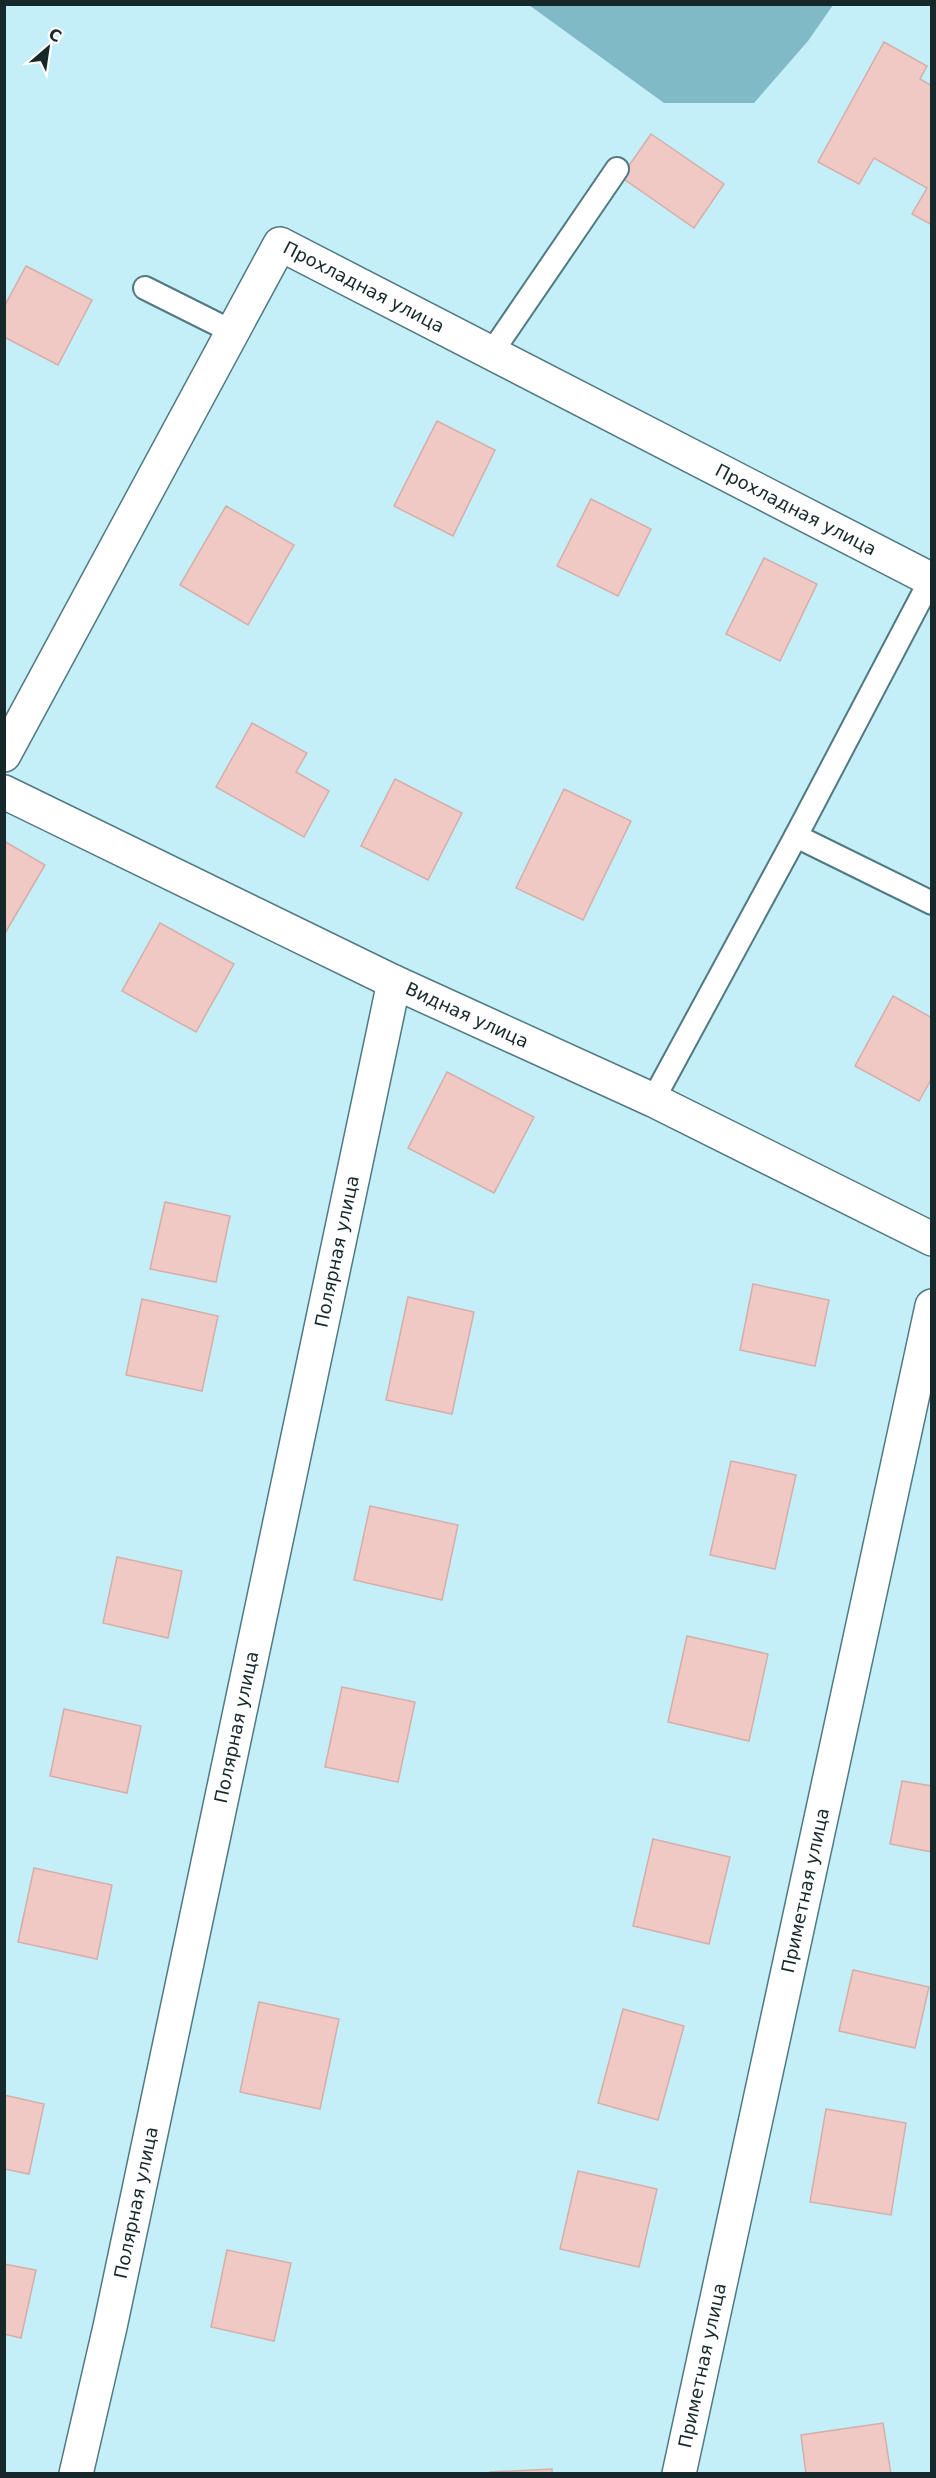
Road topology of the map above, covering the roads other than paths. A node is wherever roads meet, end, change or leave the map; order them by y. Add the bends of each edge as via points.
1 (617, 169) dead end
2 (145, 288) dead end
3 (233, 332) junction
4 (492, 352) junction
5 (931, 580) edge
6 (4, 755) edge
7 (4, 792) edge
8 (796, 836) junction
9 (932, 903) edge
10 (394, 982) junction
11 (652, 1100) junction
12 (932, 1239) edge
13 (932, 1306) edge
14 (75, 2474) edge
15 (679, 2474) edge

1 - 4 lane
2 - 3 lane
3 - 4 street, Прохладная улица via 280,244
3 - 6 street, Прохладная улица
4 - 5 street, Прохладная улица
5 - 8 lane
7 - 10 street, Видная улица
8 - 9 lane
8 - 11 lane
10 - 11 street, Видная улица
10 - 14 street, Полярная улица via 113,2315
11 - 12 street, Видная улица
13 - 15 street, Приметная улица

